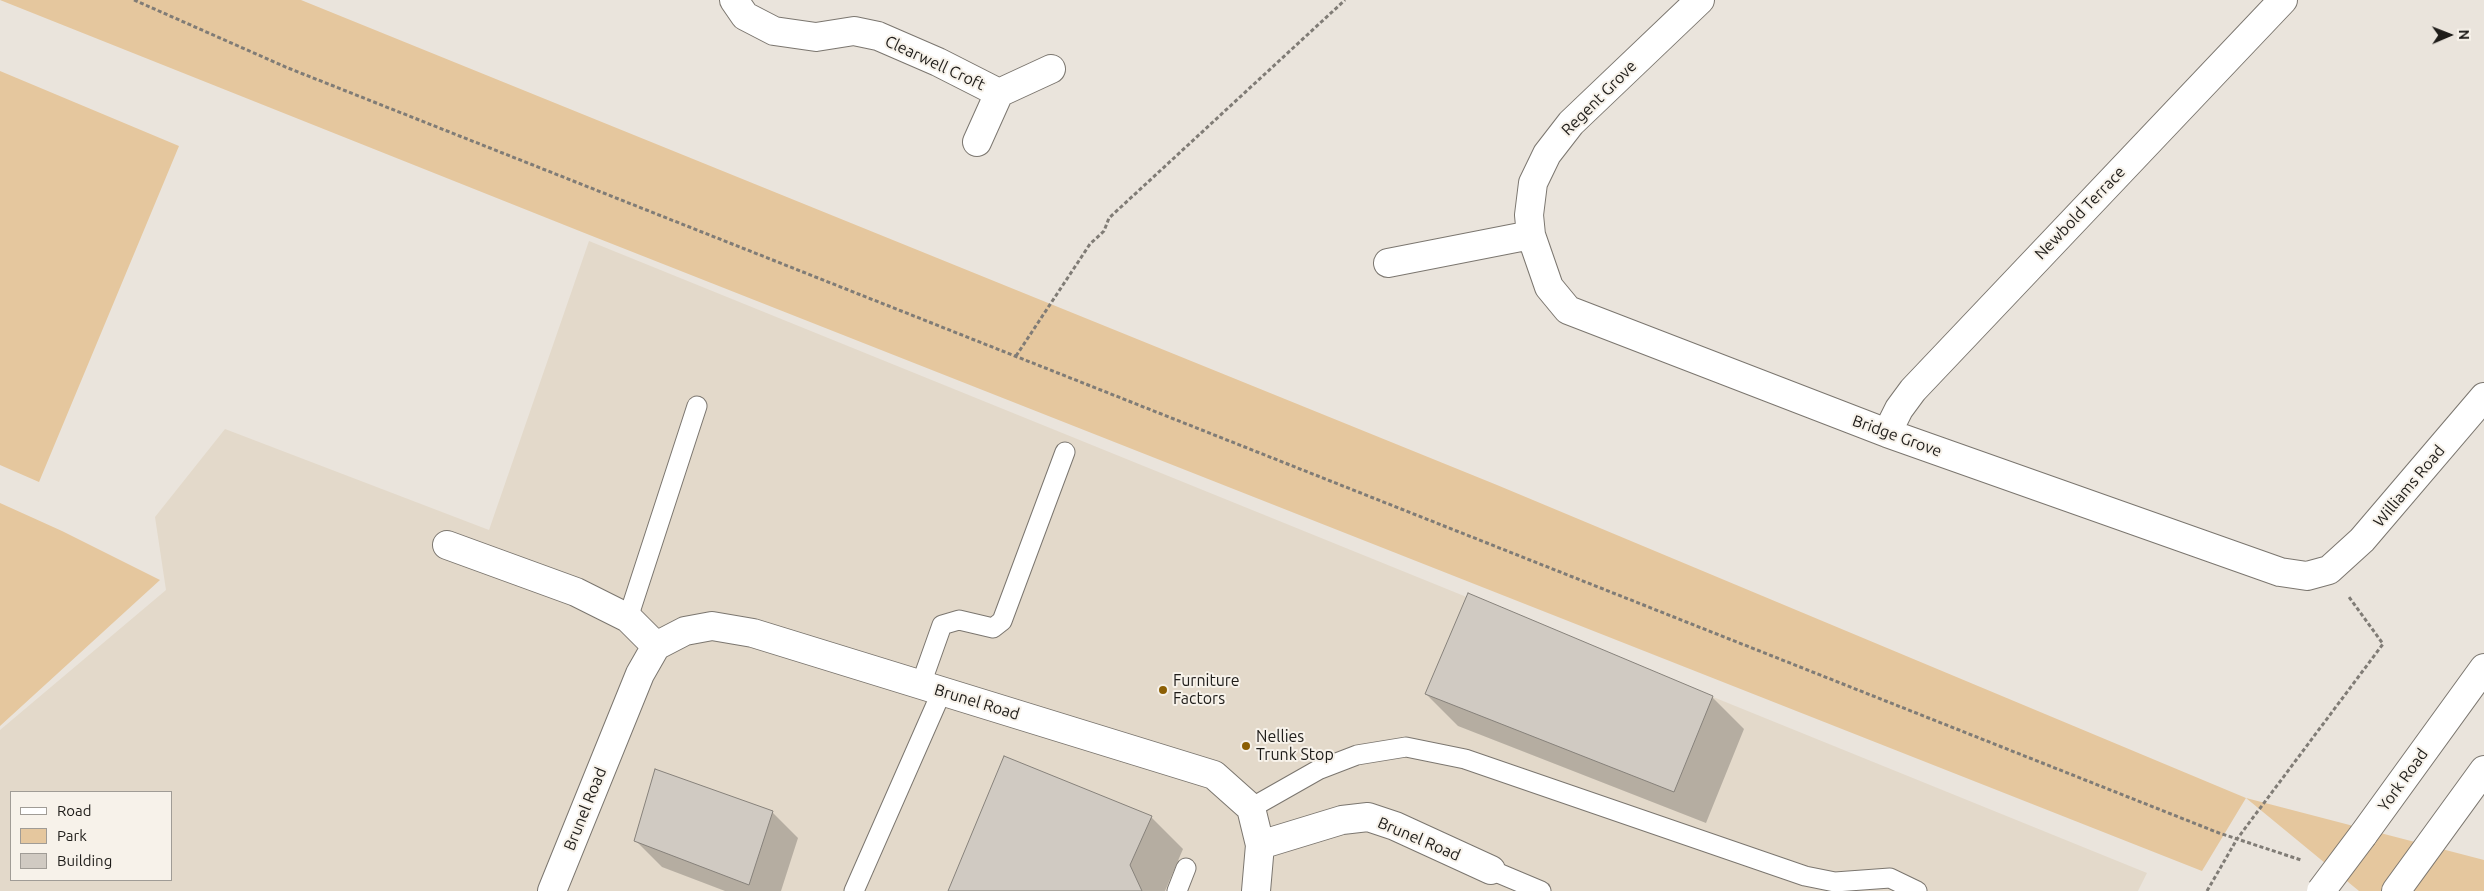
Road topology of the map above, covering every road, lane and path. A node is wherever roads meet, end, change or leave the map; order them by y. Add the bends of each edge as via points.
1 (134, 0) edge
2 (734, 0) edge
3 (1345, 0) edge
4 (1700, 0) edge
5 (2283, 0) edge
6 (1051, 69) dead end
7 (999, 93) junction
8 (977, 142) dead end
9 (1530, 225) junction
10 (1388, 263) dead end
11 (1016, 356) junction
12 (2484, 397) edge
13 (697, 406) dead end
14 (1887, 433) junction
15 (1065, 452) dead end
16 (447, 545) dead end
17 (2329, 570) junction
18 (628, 618) junction
19 (656, 646) junction
20 (2484, 668) edge
21 (931, 688) junction
22 (2484, 770) edge
23 (1251, 808) junction
24 (2237, 839) junction
25 (1260, 845) junction
26 (1186, 868) dead end
27 (1490, 870) joint
28 (552, 891) edge
29 (854, 891) edge
30 (1177, 891) edge
31 (1256, 891) edge
32 (1541, 891) edge
33 (1917, 891) edge
34 (2207, 891) edge
35 (2321, 891) edge
36 (2396, 891) edge

1 - 11 path via 298,72
2 - 7 main road, Clearwell Croft via 745,16 774,31 816,38 854,31 878,36
3 - 11 path via 1109,218 1104,231 1090,244
4 - 9 main road, Regent Grove via 1571,123 1547,154 1533,183
5 - 14 main road, Newbold Terrace via 1912,390
6 - 7 main road, Clearwell Croft
7 - 8 main road, Clearwell Croft
9 - 10 main road
9 - 14 main road, Bridge Grove via 1549,287 1568,310
11 - 24 path
12 - 17 main road, Williams Road via 2362,540
13 - 18 lane
14 - 17 main road, Bridge Grove via 2280,572 2307,576
15 - 21 lane via 1002,621 993,628 959,620 942,626
16 - 18 main road via 576,592
17 - 24 path via 2383,644
18 - 19 main road
19 - 21 main road, Brunel Road via 685,631 712,626 753,633
19 - 28 main road, Brunel Road via 640,674
20 - 35 main road, York Road, bridge
21 - 23 main road, Brunel Road via 1214,775
21 - 29 lane
22 - 36 main road
23 - 25 main road
23 - 33 lane via 1318,770 1357,755 1406,747 1465,759 1805,876 1835,882 1890,878
24 - 34 path
25 - 27 main road, Brunel Road via 1342,820 1368,817 1395,826
25 - 31 main road
26 - 30 lane
27 - 32 lane

